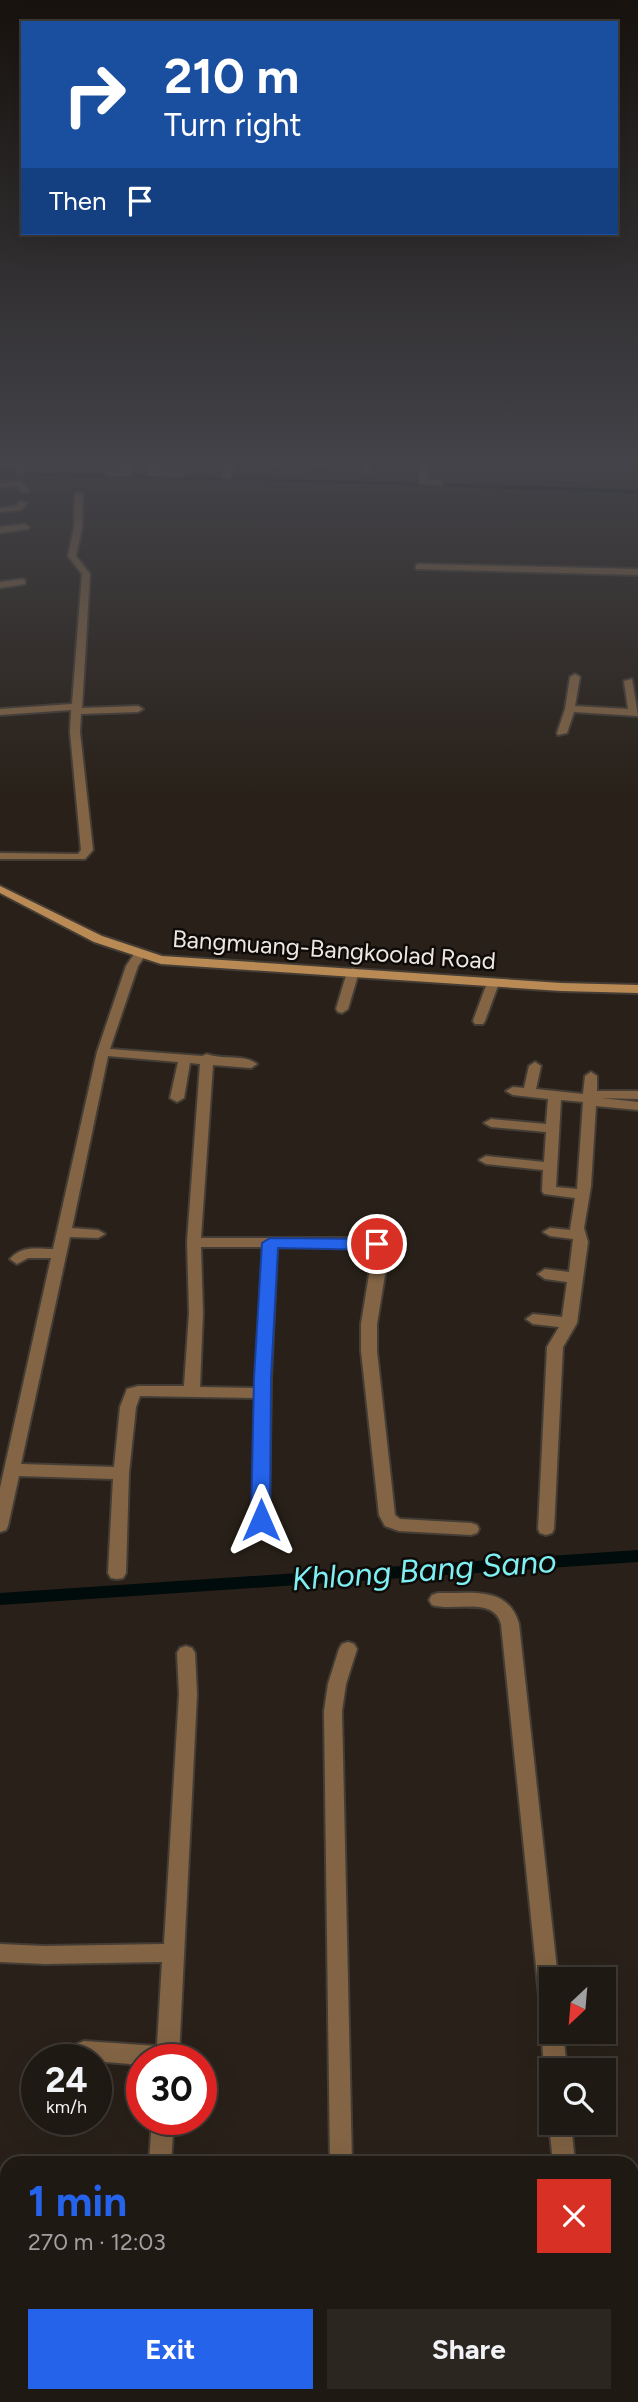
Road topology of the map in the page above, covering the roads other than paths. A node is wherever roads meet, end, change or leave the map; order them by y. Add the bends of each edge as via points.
1 (85, 573) edge
2 (22, 582) dead end
3 (0, 585) edge
4 (575, 677) dead end
5 (629, 681) dead end
6 (75, 709) junction
7 (138, 709) dead end
8 (570, 709) junction
9 (0, 712) edge
10 (636, 713) edge
11 (562, 733) dead end
12 (0, 856) edge
13 (0, 889) edge
14 (141, 954) junction
15 (353, 972) junction
16 (494, 983) junction
17 (638, 989) edge
18 (342, 1009) dead end
19 (479, 1021) dead end
20 (103, 1052) junction
21 (185, 1057) junction
22 (207, 1058) junction
23 (251, 1064) dead end
24 (535, 1066) dead end
25 (591, 1076) dead end
26 (513, 1091) dead end
27 (529, 1093) junction
28 (638, 1095) edge
29 (555, 1096) junction
30 (177, 1098) dead end
31 (590, 1099) junction
32 (638, 1106) edge
33 (491, 1123) dead end
34 (553, 1129) junction
35 (486, 1160) dead end
36 (551, 1167) junction
37 (583, 1194) junction
38 (550, 1232) dead end
39 (64, 1233) junction
40 (99, 1234) dead end
41 (579, 1236) junction
42 (194, 1242) junction
43 (270, 1243) junction
44 (59, 1254) junction
45 (17, 1259) dead end
46 (545, 1274) dead end
47 (575, 1279) junction
48 (533, 1319) dead end
49 (569, 1323) junction
50 (192, 1391) junction
51 (262, 1393) junction
52 (13, 1470) junction
53 (121, 1473) junction
54 (261, 1520) dead end
55 (0, 1526) edge
56 (471, 1529) dead end
57 (546, 1529) dead end
58 (117, 1573) dead end
59 (438, 1600) dead end
60 (348, 1648) dead end
61 (186, 1653) dead end
62 (0, 1953) edge
63 (173, 1953) junction
64 (546, 1967) edge
65 (169, 2044) edge
66 (162, 2135) edge
67 (561, 2135) edge
68 (160, 2156) edge
69 (341, 2156) edge
70 (563, 2156) edge

1 - 6 street
2 - 3 street
4 - 8 street
5 - 10 street
6 - 7 street
6 - 9 street
6 - 12 street via 86,855
8 - 10 street
8 - 11 street
13 - 14 street, Bangmuang-Bangkoolad Road via 98,939
14 - 15 street, Bangmuang-Bangkoolad Road via 174,962
14 - 20 street via 132,965
15 - 16 street, Bangmuang-Bangkoolad Road
15 - 18 street
16 - 17 street, Bangmuang-Bangkoolad Road
16 - 19 street
20 - 21 street
20 - 39 street
21 - 22 street
21 - 30 street
22 - 23 street
22 - 42 street
24 - 27 street
25 - 31 street
26 - 27 street
27 - 29 street
28 - 31 street via 599,1094
29 - 31 street
29 - 34 street
31 - 32 street
31 - 37 street
33 - 34 street
34 - 36 street
35 - 36 street
36 - 37 street via 549,1191
37 - 41 street
38 - 41 street
39 - 40 street
39 - 44 street
41 - 47 street
42 - 43 street
42 - 50 street
43 - 51 street
43 - 56 street via 372,1243 380,1247 369,1351 387,1515 399,1525
44 - 45 street via 25,1253
44 - 52 street
46 - 47 street
47 - 49 street
48 - 49 street
49 - 57 street via 555,1347
50 - 51 street
50 - 53 street via 133,1393
51 - 54 street
52 - 53 street
52 - 55 street
53 - 58 street
59 - 64 street via 493,1601 507,1613
60 - 69 street via 333,1712
61 - 63 street via 188,1694
62 - 63 street
63 - 65 street
66 - 68 street
67 - 70 street

